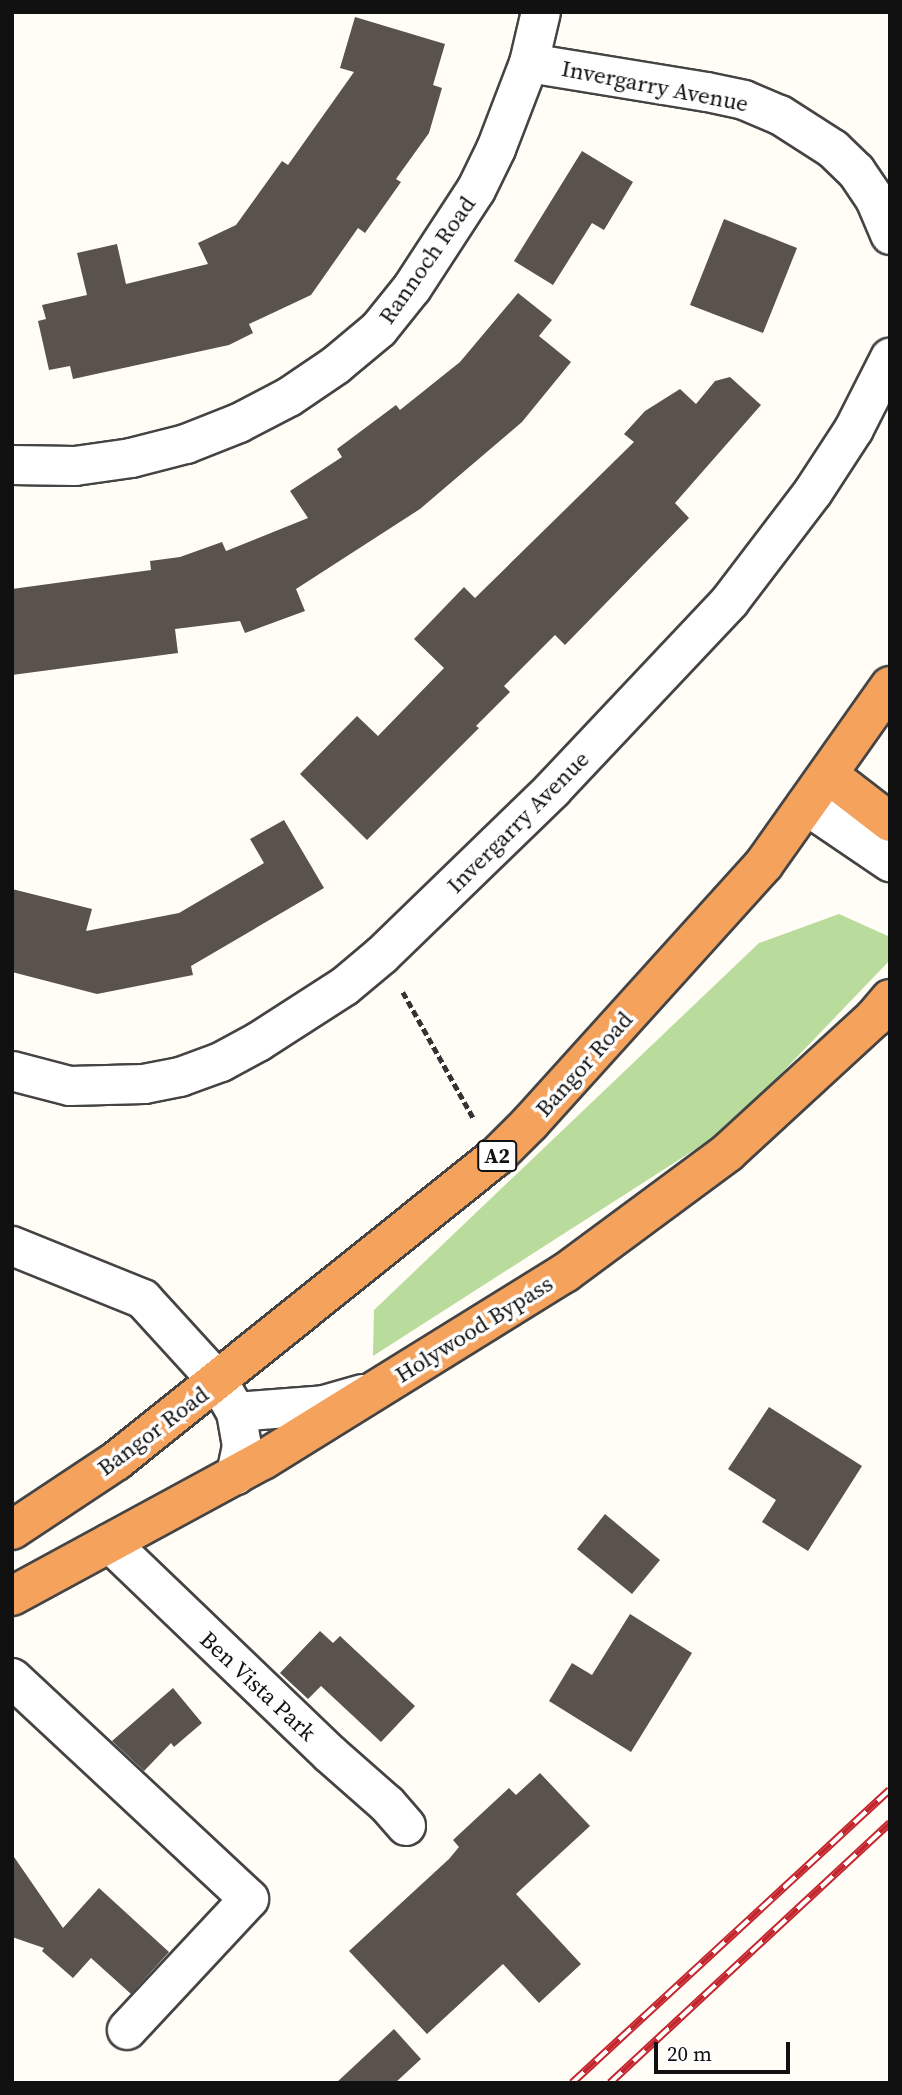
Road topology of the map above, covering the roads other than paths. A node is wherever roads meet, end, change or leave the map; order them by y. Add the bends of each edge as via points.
1 (541, 12) edge
2 (529, 63) junction
3 (890, 235) edge
4 (890, 358) edge
5 (12, 465) edge
6 (890, 686) edge
7 (829, 775) junction
8 (806, 805) junction
9 (890, 822) edge
10 (890, 862) edge
11 (890, 999) edge
12 (12, 1072) edge
13 (12, 1246) edge
14 (374, 1391) junction
15 (227, 1397) junction
16 (236, 1475) junction
17 (12, 1530) edge
18 (110, 1543) junction
19 (12, 1596) edge
20 (12, 1678) edge
21 (406, 1826) dead end
22 (127, 2030) dead end

1 - 2 street, Rannoch Road
2 - 3 street, Invergarry Avenue via 708,92 780,115 824,143 856,171 875,199
2 - 5 street, Rannoch Road via 496,149 449,234 379,329 336,365 239,423 186,443 131,458 75,466
4 - 12 street, Invergarry Avenue via 876,391 820,481 730,601 553,789 345,986 258,1042 180,1077 107,1087 70,1086
6 - 7 highway, Bangor Road / A2
7 - 8 highway, Bangor Road / A2
7 - 9 highway
8 - 10 street
8 - 15 highway, Bangor Road / A2 via 764,864 530,1123
11 - 14 highway, Holywood Bypass via 727,1153 565,1273
13 - 15 street via 143,1299
14 - 15 street via 324,1405
14 - 16 highway, Holywood Bypass
15 - 16 street via 242,1446
15 - 17 highway, Bangor Road / A2 via 116,1461
16 - 18 highway, Holywood Bypass
18 - 19 highway, Holywood Bypass
18 - 21 street, Ben Vista Park
20 - 22 street via 249,1899

